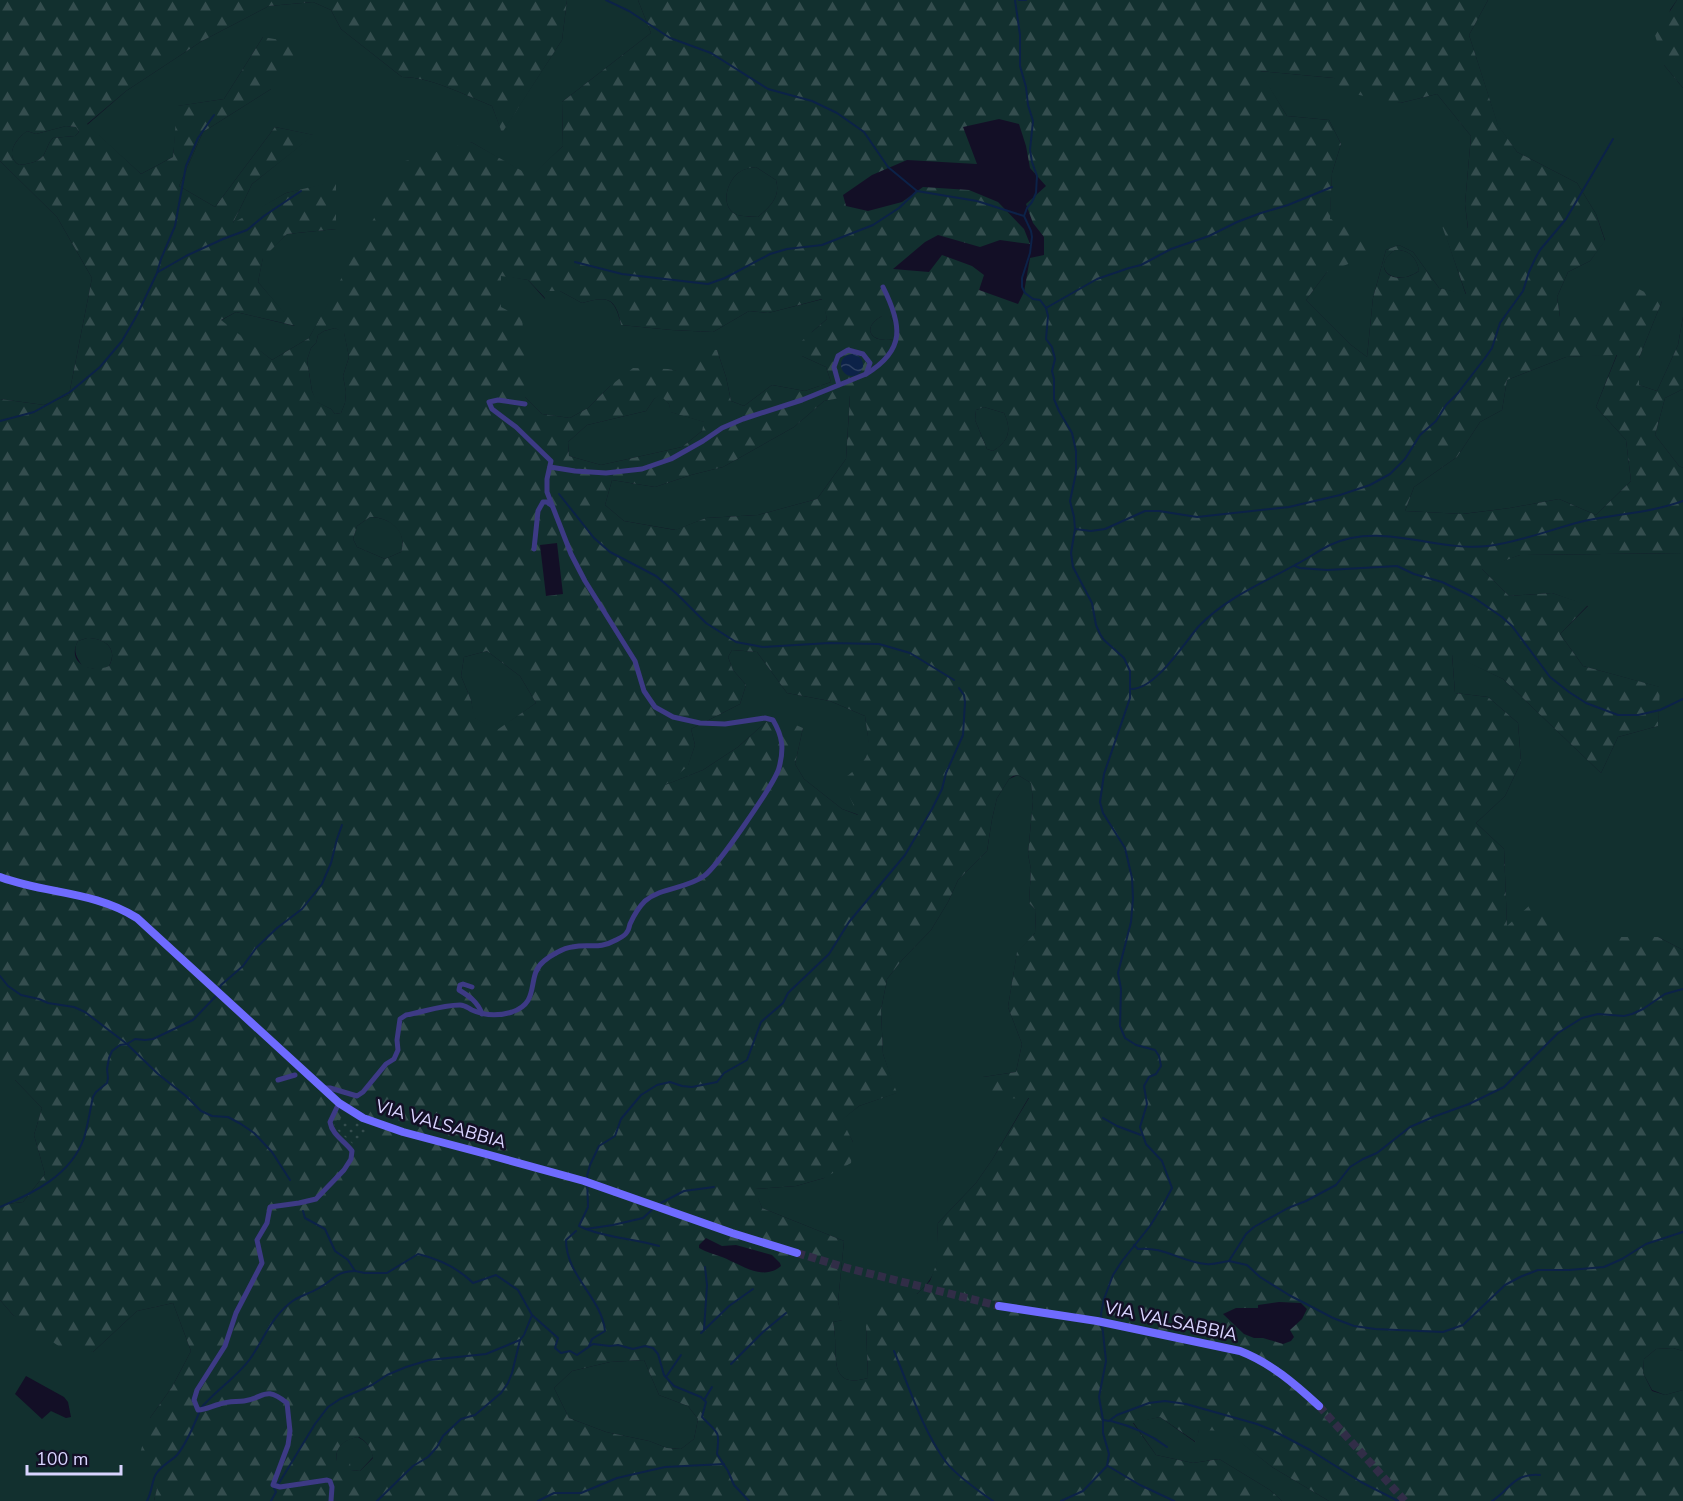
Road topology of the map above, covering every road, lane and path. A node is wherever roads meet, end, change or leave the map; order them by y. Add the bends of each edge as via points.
1 (883, 287) dead end
2 (866, 374) junction
3 (839, 385) junction
4 (525, 404) dead end
5 (550, 467) junction
6 (551, 505) junction
7 (534, 549) dead end
8 (0, 878) edge
9 (472, 987) dead end
10 (482, 1014) junction
11 (295, 1075) dead end
12 (278, 1080) dead end
13 (322, 1088) junction
14 (339, 1103) junction
15 (797, 1253) tunnel mouth
16 (1002, 1306) tunnel mouth
17 (1319, 1406) tunnel mouth
18 (331, 1501) edge

1 - 2 street via 898,326 897,342
2 - 3 street
2 - 3 street via 870,363 863,354 848,350 838,356 834,367
3 - 5 street via 743,419 671,459 642,469 606,473
4 - 5 street via 489,402 492,409 551,461
5 - 6 street via 546,492
6 - 7 street via 543,502 538,511
6 - 10 street via 585,581 635,661 644,691 655,706 673,717 700,723 773,720 781,733 782,752 774,779 704,876 657,893 635,913 627,934 617,940 604,946 571,946 545,959 532,983 532,996 518,1010 494,1016
8 - 13 main road, VIA VALSABBIA via 94,898 127,912 147,926
9 - 10 street via 463,984 459,990 480,1006
10 - 13 street via 463,1005 406,1015 400,1019 394,1059 363,1092 357,1096
11 - 12 street
13 - 14 main road, VIA VALSABBIA
14 - 15 main road, VIA VALSABBIA via 363,1118 403,1132 584,1181
14 - 18 street via 330,1126 352,1151 351,1160 316,1199 270,1207 267,1223 256,1240 262,1263 236,1313 225,1346 194,1400 198,1410 204,1410 263,1393 279,1397 287,1403 290,1431 273,1485 327,1480 332,1487
16 - 17 main road, VIA VALSABBIA via 1230,1348 1281,1372

